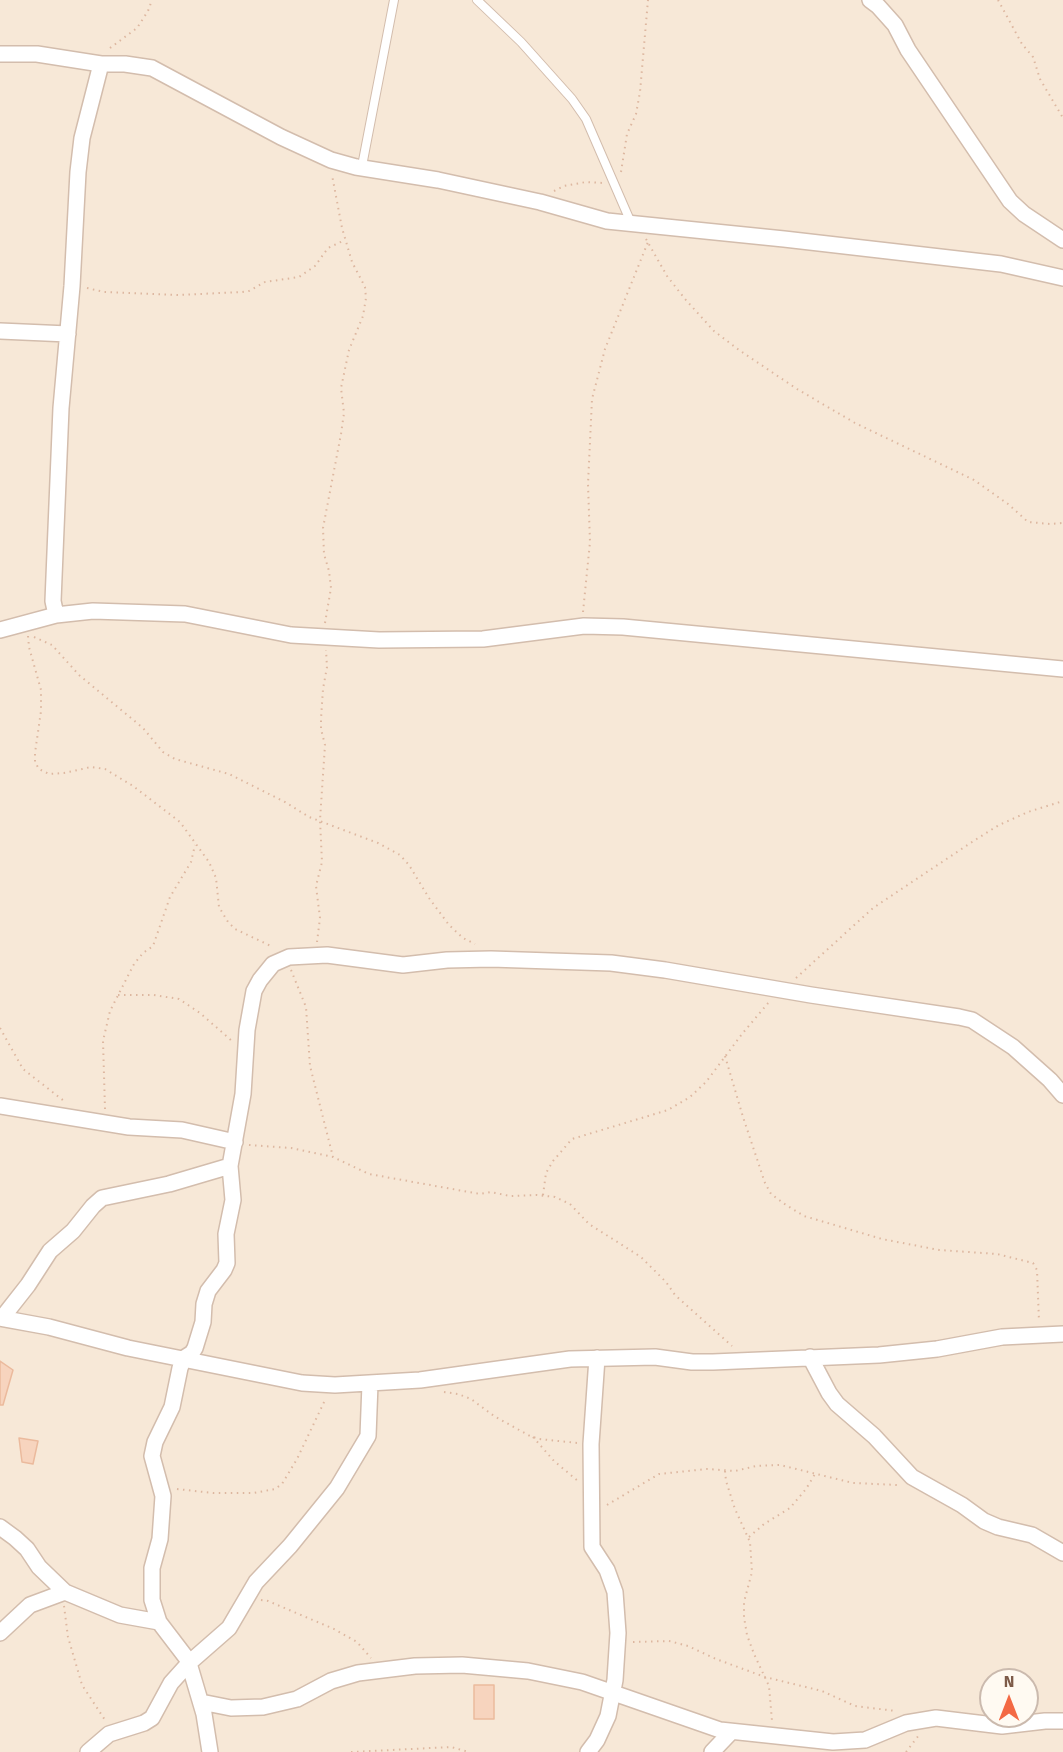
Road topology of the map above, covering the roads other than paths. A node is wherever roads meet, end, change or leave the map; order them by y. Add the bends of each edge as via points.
1 (393, 0) edge
2 (477, 0) edge
3 (870, 0) edge
4 (0, 54) edge
5 (101, 64) junction
6 (362, 166) junction
7 (637, 225) junction
8 (1063, 240) edge
9 (1063, 278) edge
10 (0, 331) edge
11 (68, 334) junction
12 (56, 615) junction
13 (3, 630) edge
14 (1063, 669) edge
15 (1063, 1095) edge
16 (0, 1106) edge
17 (235, 1142) junction
18 (230, 1166) junction
19 (1, 1318) edge
20 (1063, 1334) edge
21 (810, 1357) junction
22 (184, 1358) junction
23 (597, 1358) junction
24 (370, 1384) junction
25 (0, 1527) edge
26 (1063, 1553) edge
27 (65, 1592) junction
28 (159, 1622) junction
29 (0, 1633) edge
30 (189, 1663) junction
31 (613, 1694) junction
32 (201, 1702) junction
33 (1062, 1720) edge
34 (731, 1732) junction
35 (88, 1752) edge
36 (210, 1752) edge
37 (588, 1752) edge
38 (712, 1752) edge

1 - 6 lane
2 - 7 lane via 563,86 586,119
3 - 8 street via 895,25 1010,201
4 - 5 street via 37,54
5 - 6 street via 152,68 281,138 331,160
5 - 11 street via 82,138
6 - 7 street
7 - 9 street via 1001,264
10 - 11 street
11 - 12 street via 61,408 53,601
12 - 13 street
12 - 14 street via 93,611 177,613 291,635 379,640 483,639 584,626 623,627
15 - 17 street via 1021,1053 972,1020 589,961 466,959 404,965 348,957 289,957 273,964 254,991
16 - 17 street via 141,1128 182,1130
17 - 18 street
18 - 19 street via 102,1198 48,1253
18 - 22 street via 233,1200 226,1234 227,1263 205,1298 195,1348
19 - 22 street
20 - 21 street via 1002,1337 913,1352
21 - 23 street via 692,1362 655,1357
21 - 26 street via 837,1404 874,1436 902,1468 984,1521 1032,1535
22 - 24 street via 302,1383
22 - 28 street via 172,1407 153,1450 162,1488 162,1526 151,1588
23 - 24 street
23 - 31 street via 591,1444 592,1547 607,1570 616,1596 618,1642
24 - 30 street via 366,1441 337,1488 256,1582 230,1628
25 - 27 street
27 - 28 street via 120,1615
27 - 29 street via 30,1605
28 - 30 street
30 - 32 street
30 - 35 street via 166,1691 152,1718 114,1732
31 - 32 street via 582,1682 505,1669 430,1664 348,1676 297,1699 263,1707 231,1708
31 - 34 street
31 - 37 street via 602,1731
32 - 36 street
33 - 34 street via 1002,1726 936,1718 906,1723 878,1736 850,1742
34 - 38 street

